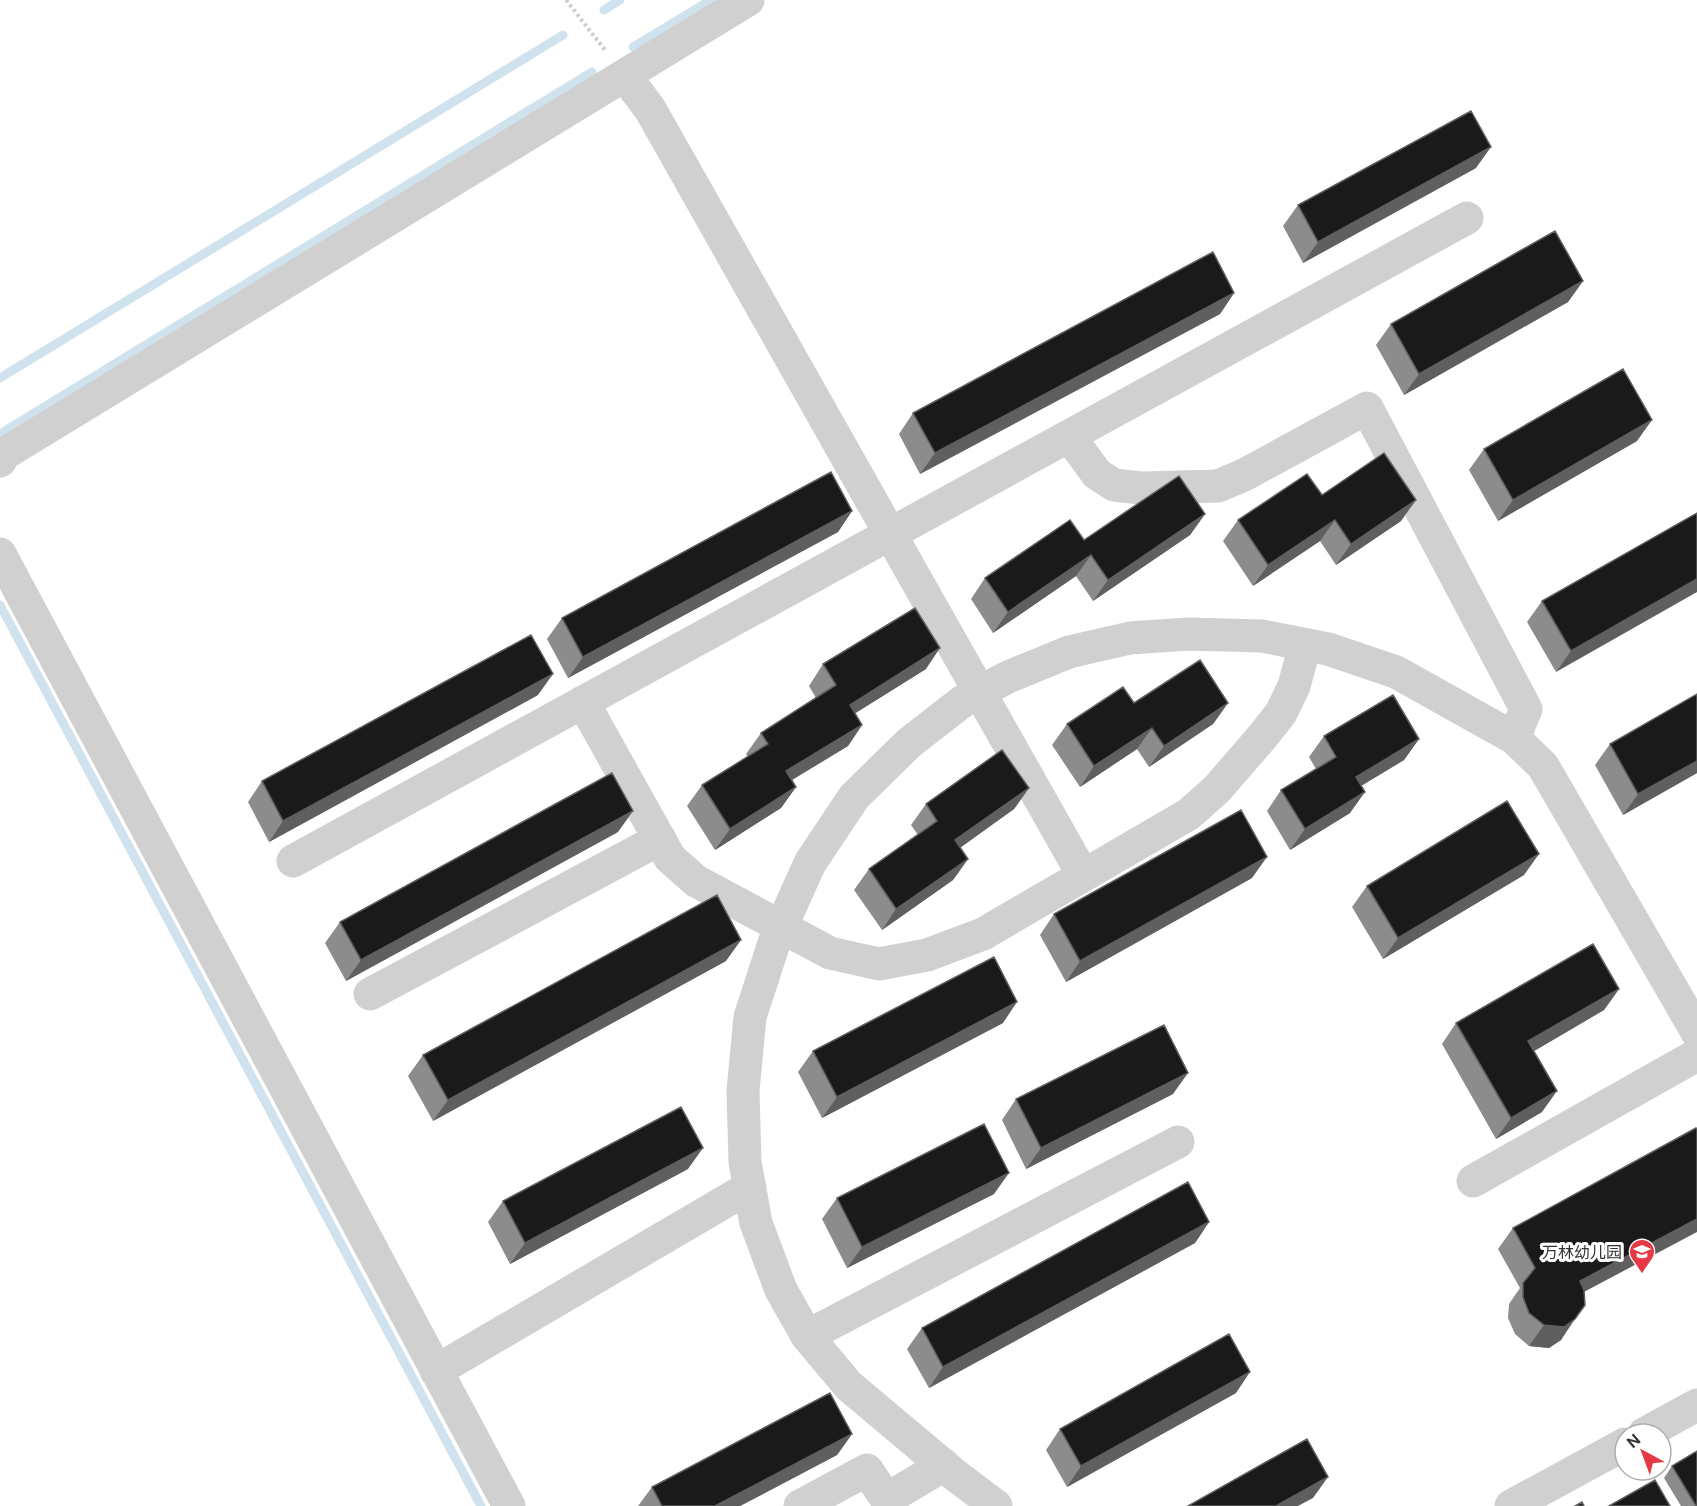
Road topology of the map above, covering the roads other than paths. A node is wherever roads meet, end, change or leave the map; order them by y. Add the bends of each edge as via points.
1 (748, 0) edge
2 (626, 76) junction
3 (1467, 218) dead end
4 (1069, 436) junction
5 (0, 461) edge
6 (891, 533) junction
7 (0, 554) edge
8 (1305, 645) junction
9 (981, 692) junction
10 (583, 702) junction
11 (1514, 738) junction
12 (660, 839) junction
13 (293, 861) dead end
14 (1083, 875) junction
15 (782, 927) junction
16 (370, 994) edge
17 (1697, 1032) edge
18 (1697, 1055) edge
19 (1178, 1142) dead end
20 (1473, 1181) dead end
21 (750, 1187) junction
22 (807, 1336) junction
23 (436, 1371) junction
24 (1697, 1406) edge
25 (1667, 1422) edge
26 (1613, 1450) edge
27 (944, 1465) junction
28 (889, 1503) edge
29 (509, 1506) edge
30 (800, 1506) edge
31 (996, 1506) edge
32 (1510, 1506) edge

1 - 2 street
2 - 5 street via 4,454
2 - 6 street via 650,109
3 - 4 street
4 - 6 street
4 - 11 street via 1097,474 1114,485 1218,486 1367,408 1526,709
6 - 9 street
6 - 10 street
7 - 23 street
8 - 9 street via 1263,636 1188,634 1130,638 1070,652
8 - 11 street via 1396,672
8 - 14 street via 1294,686 1281,712 1217,789 1189,814
9 - 14 street
9 - 15 street via 963,701 909,743 854,797 810,863
10 - 12 street
10 - 13 street
11 - 17 street via 1543,766
12 - 15 street via 670,858 696,881
12 - 16 street
14 - 15 street via 983,934 927,955 879,964 830,953
15 - 21 street via 750,1017 743,1091 745,1162
18 - 20 street
19 - 22 street
21 - 22 street via 756,1223 781,1290
21 - 23 street
22 - 27 street via 849,1386
23 - 29 street
24 - 25 street
26 - 32 street
27 - 28 street
27 - 31 street
28 - 30 street via 867,1470

